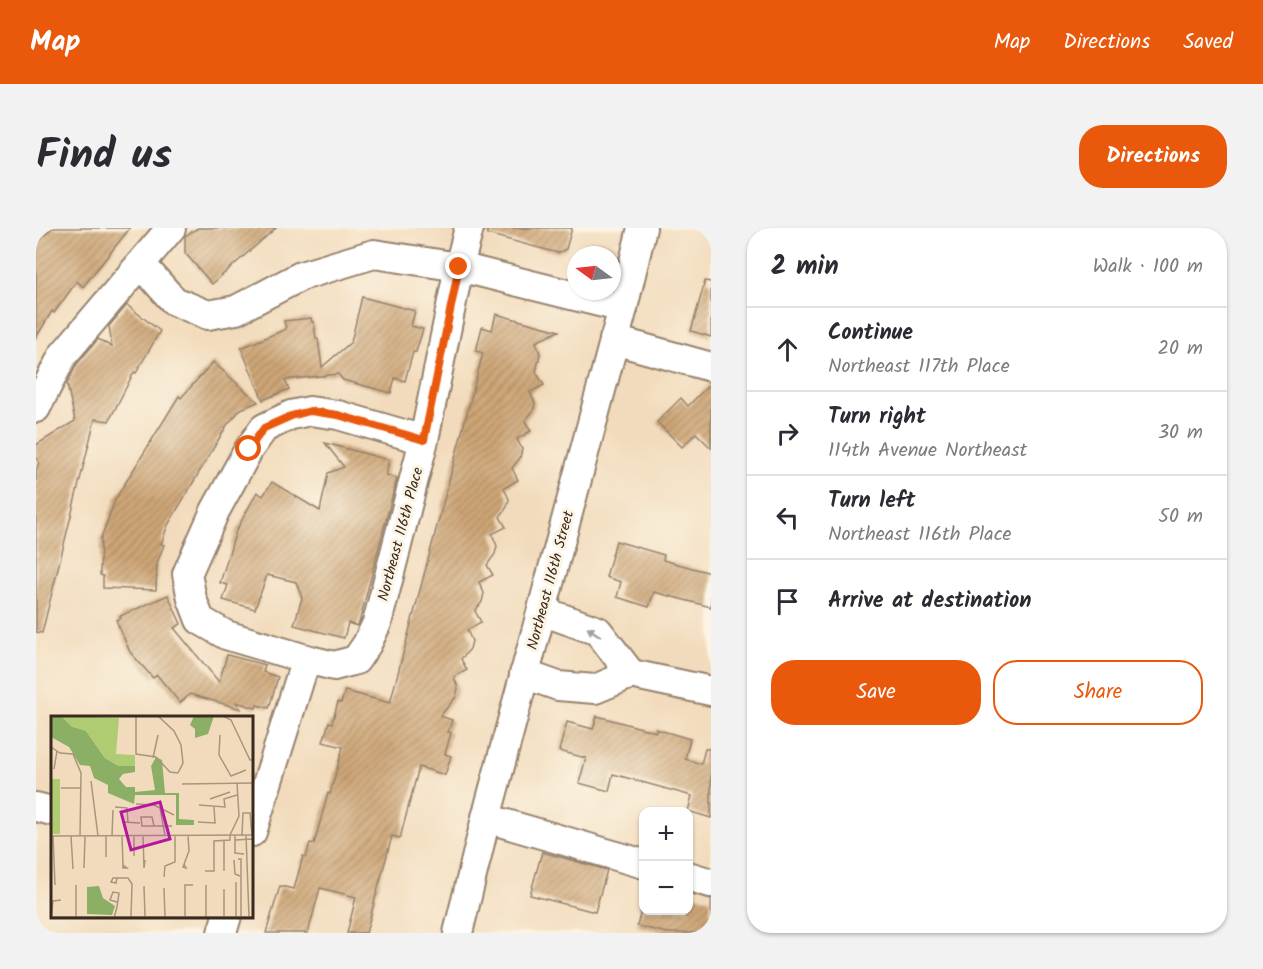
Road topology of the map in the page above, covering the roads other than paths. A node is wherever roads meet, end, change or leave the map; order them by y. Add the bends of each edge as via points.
1 (171, 228) edge
2 (469, 228) edge
3 (642, 228) edge
4 (141, 264) junction
5 (459, 267) junction
6 (623, 308) junction
7 (614, 340) junction
8 (711, 367) edge
9 (36, 408) edge
10 (424, 440) junction
11 (542, 610) junction
12 (306, 659) junction
13 (524, 674) junction
14 (631, 674) junction
15 (711, 691) edge
16 (36, 807) edge
17 (51, 811) edge
18 (486, 818) junction
19 (254, 826) edge
20 (639, 863) edge
21 (693, 878) edge
22 (711, 883) edge
23 (226, 918) edge
24 (222, 933) edge
25 (458, 933) edge

1 - 4 street
2 - 5 street, Northeast 116th Place
3 - 6 street, Northeast 116th Street
4 - 5 street via 174,301 208,315 236,310 301,276 374,254
4 - 9 street via 63,355
5 - 6 street
5 - 10 street, Northeast 116th Place
6 - 7 street, Northeast 116th Street
7 - 8 street
7 - 11 street, Northeast 116th Street
10 - 12 street, Northeast 116th Place via 377,623 367,644 356,660 334,666
10 - 12 street via 338,415 310,411 291,416 264,428 215,511 187,574 200,620 226,636
11 - 13 street, Northeast 116th Street
14 -> 11 street via 598,631
12 - 19 street
13 - 14 street via 558,686 595,689
13 - 18 street, Northeast 116th Street
14 - 15 street
16 - 17 street
18 - 20 street
18 - 25 street, Northeast 116th Street
21 - 22 street
23 - 24 street

